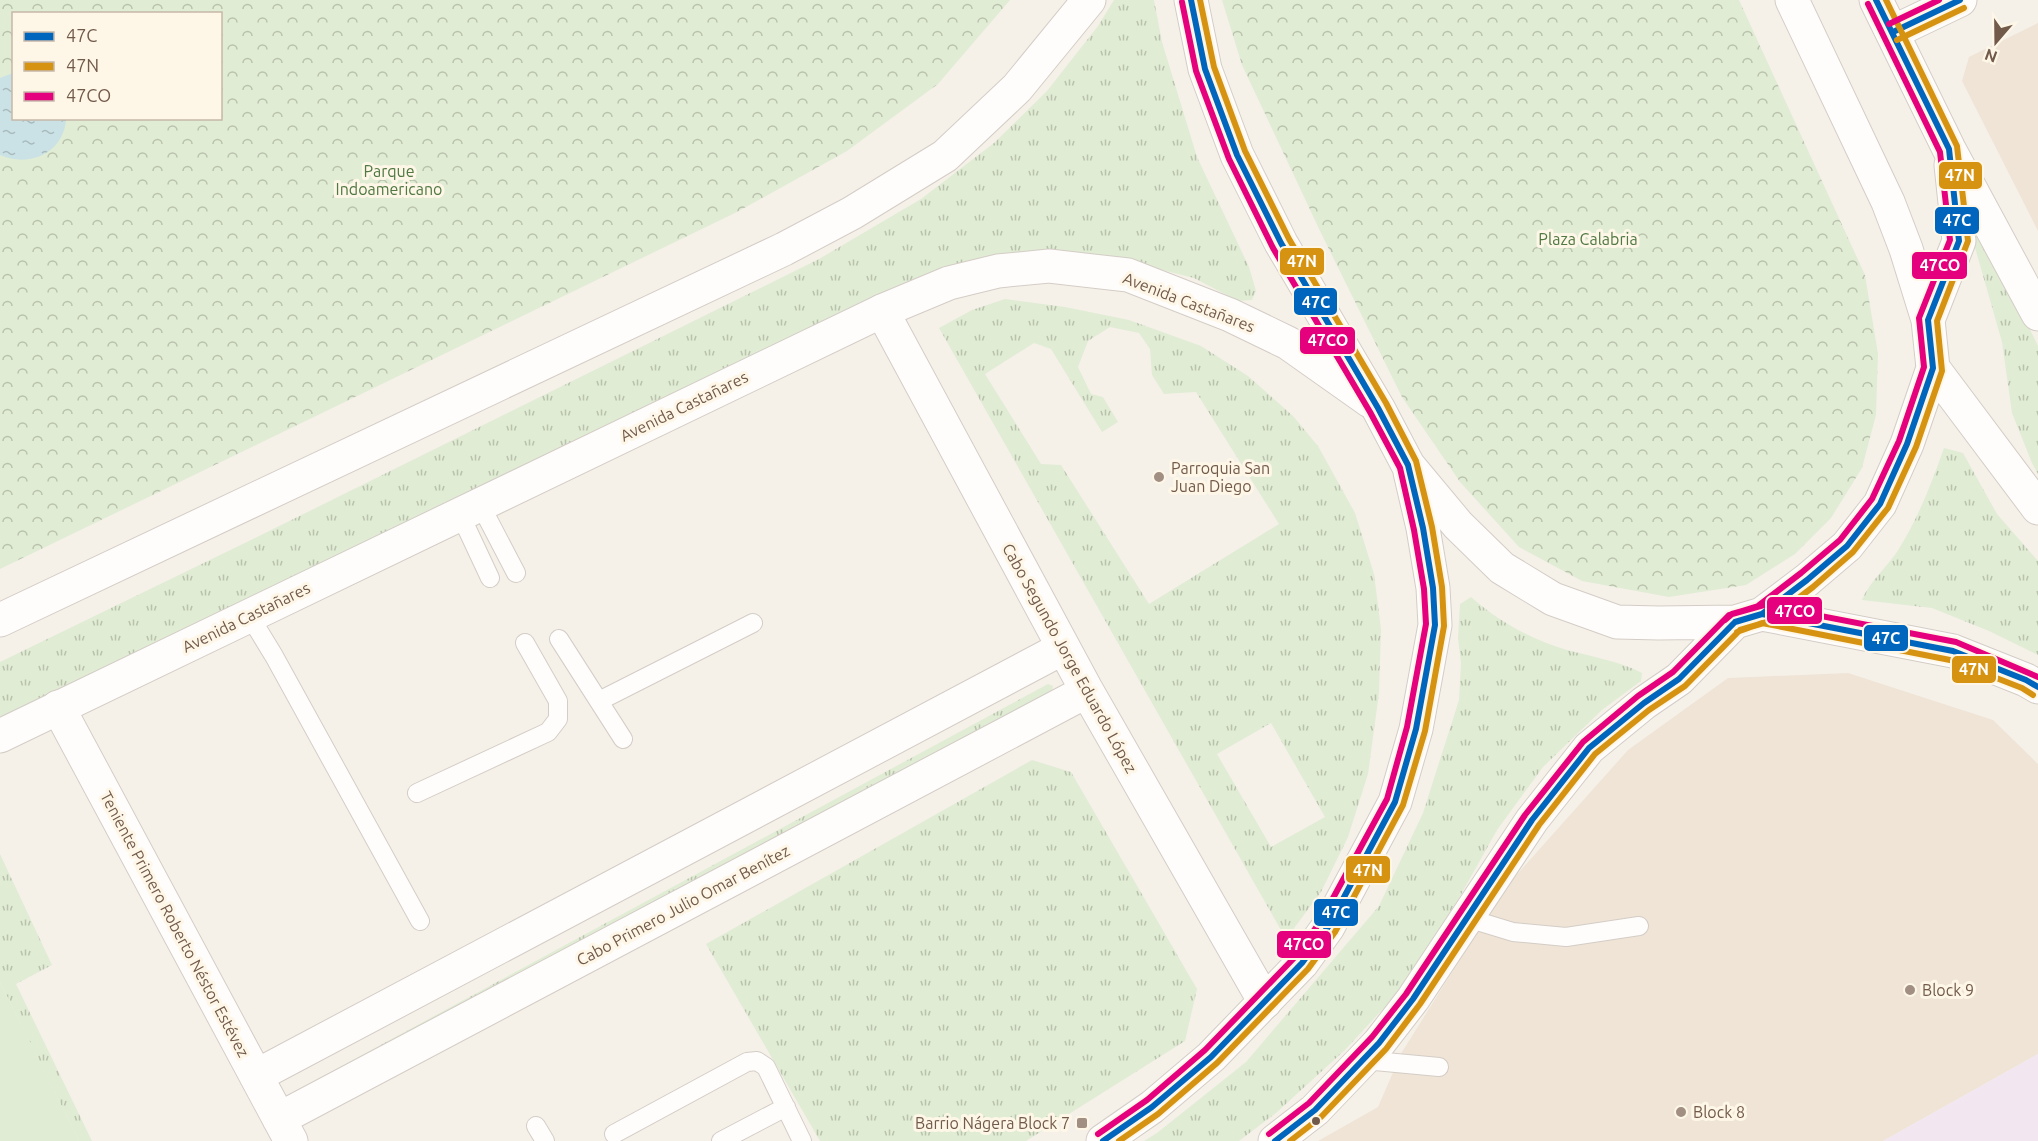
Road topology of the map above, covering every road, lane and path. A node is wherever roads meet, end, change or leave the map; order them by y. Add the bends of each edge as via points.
1 (1089, 0) edge
2 (1191, 0) edge
3 (1792, 0) edge
4 (1876, 0) edge
5 (1959, 0) edge
6 (1893, 32) junction
7 (1949, 149) junction
8 (882, 310) junction
9 (2038, 314) edge
10 (1928, 320) junction
11 (1933, 368) junction
12 (1378, 408) junction
13 (1408, 465) junction
14 (2038, 508) edge
15 (470, 509) junction
16 (516, 573) dead end
17 (490, 578) dead end
18 (249, 615) junction
19 (1748, 618) junction
20 (0, 620) edge
21 (753, 623) dead end
22 (560, 639) dead end
23 (525, 644) dead end
24 (1063, 648) junction
25 (2038, 687) edge
26 (1087, 691) junction
27 (599, 701) junction
28 (58, 708) junction
29 (0, 736) edge
30 (623, 739) dead end
31 (417, 793) dead end
32 (1467, 918) junction
33 (420, 921) dead end
34 (1639, 926) dead end
35 (1265, 1002) junction
36 (1364, 1060) junction
37 (1439, 1067) dead end
38 (256, 1076) junction
39 (786, 1107) junction
40 (285, 1130) edge
41 (614, 1134) dead end
42 (721, 1141) edge
43 (802, 1141) edge
44 (1103, 1141) edge
45 (1275, 1141) edge

1 - 20 street via 1017,88 945,156 852,213 784,249
2 - 12 street via 1205,69 1238,156 1281,243
3 - 10 street via 1888,202
4 - 6 street
5 - 6 street
6 - 7 street
7 - 9 street
7 - 10 street via 1959,241
8 - 12 street, Avenida Castañares via 949,283 998,271 1049,266 1128,275 1230,315 1288,344
8 - 15 street, Avenida Castañares
8 - 24 street, Cabo Segundo Jorge Eduardo López
10 - 11 street
11 - 14 street
11 - 19 street via 1907,444 1880,504 1847,546 1808,580
12 - 13 street
13 - 19 street via 1458,525 1502,568 1553,599 1617,622
13 - 35 street via 1423,528 1435,625 1416,729 1395,802 1351,887 1302,963
15 - 16 lane
15 - 17 lane
15 - 18 street, Avenida Castañares
18 - 28 street, Avenida Castañares
18 - 33 lane
19 - 25 street via 1953,651
19 - 32 street via 1679,679 1589,748 1532,820
21 - 27 lane
22 - 27 lane
23 - 31 lane via 558,701 558,719 548,732
24 - 26 street, Cabo Segundo Jorge Eduardo López
24 - 38 street
26 - 35 street, Cabo Segundo Jorge Eduardo López
26 - 40 street, Cabo Primero Julio Omar Benítez
27 - 30 lane
28 - 29 street, Avenida Castañares
28 - 38 street, Teniente Primero Roberto Néstor Estévez
32 - 34 lane via 1513,932 1566,937
32 - 36 street via 1413,999
35 - 44 street via 1211,1057 1152,1107
36 - 37 lane
36 - 45 street via 1314,1110
38 - 40 street, Teniente Primero Roberto Néstor Estévez
39 - 41 lane via 766,1066 757,1061 747,1062
39 - 42 lane
39 - 43 lane

